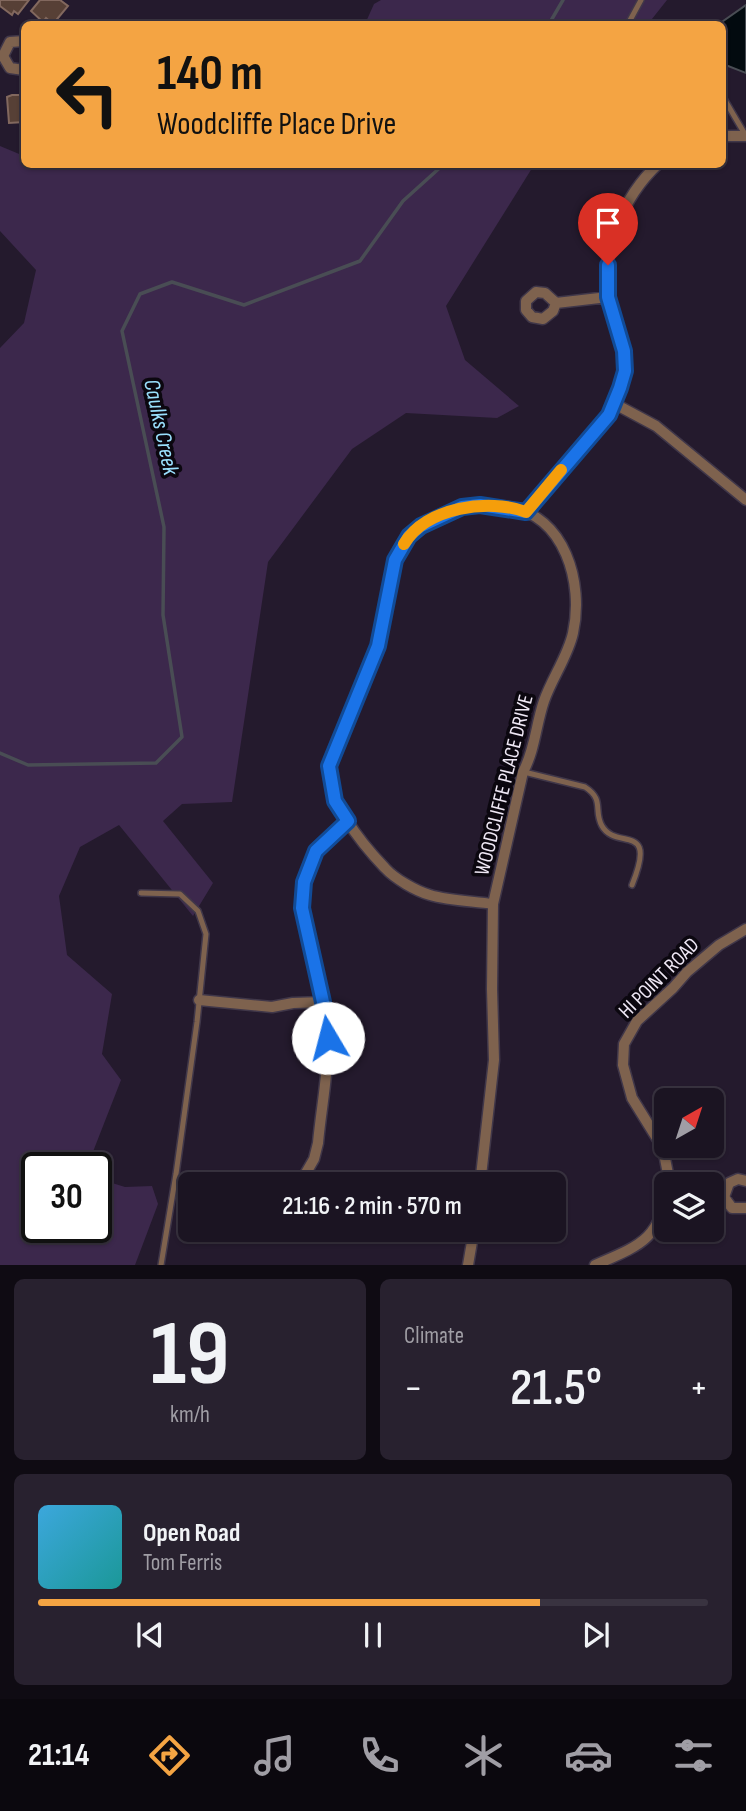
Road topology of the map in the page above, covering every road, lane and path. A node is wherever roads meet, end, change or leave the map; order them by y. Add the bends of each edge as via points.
1 (641, 0) edge
2 (630, 21) edge
3 (21, 41) edge
4 (3, 44) edge
5 (21, 70) edge
6 (726, 102) edge
7 (726, 136) edge
8 (746, 136) edge
9 (655, 168) edge
10 (608, 297) junction
11 (556, 303) dead end
12 (615, 404) junction
13 (746, 500) edge
14 (526, 512) junction
15 (523, 772) junction
16 (348, 821) junction
17 (632, 885) dead end
18 (141, 893) dead end
19 (493, 904) junction
20 (746, 929) edge
21 (199, 1000) junction
22 (323, 1002) junction
23 (307, 1172) edge
24 (481, 1172) edge
25 (668, 1172) edge
26 (746, 1181) edge
27 (746, 1208) edge
28 (654, 1230) edge
29 (472, 1242) edge
30 (161, 1265) edge
31 (468, 1265) edge
32 (595, 1265) edge

1 - 2 lane
3 - 4 street
4 - 5 street via 6,65
6 - 8 lane
7 - 8 street
9 - 10 street via 622,214 608,265
10 - 11 street
10 - 12 street via 624,351 625,371
12 - 13 street via 656,426
12 - 14 street
14 - 15 street, WOODCLIFFE PLACE DRIVE via 557,537 575,582 575,609 573,634 547,692
14 - 16 street via 462,507 421,526 395,560 378,646 329,766 335,801
15 - 17 lane via 592,792 598,800 601,825 640,848 641,862
15 - 19 street, WOODCLIFFE PLACE DRIVE
16 - 19 street via 387,870 410,885 429,895
16 - 22 street via 316,851 304,882 302,908
18 - 21 lane via 180,894 198,911 206,934
19 - 24 street, WOODCLIFFE PLACE DRIVE via 494,1060
20 - 25 street, HI POINT ROAD via 687,972 637,1021 624,1044 623,1065 632,1098 663,1148
21 - 22 street via 272,1007
21 - 30 lane
22 - 23 street via 328,1038 318,1143
26 - 27 street via 729,1183 724,1197 732,1208
28 - 32 street, HI POINT ROAD via 641,1244
29 - 31 street

